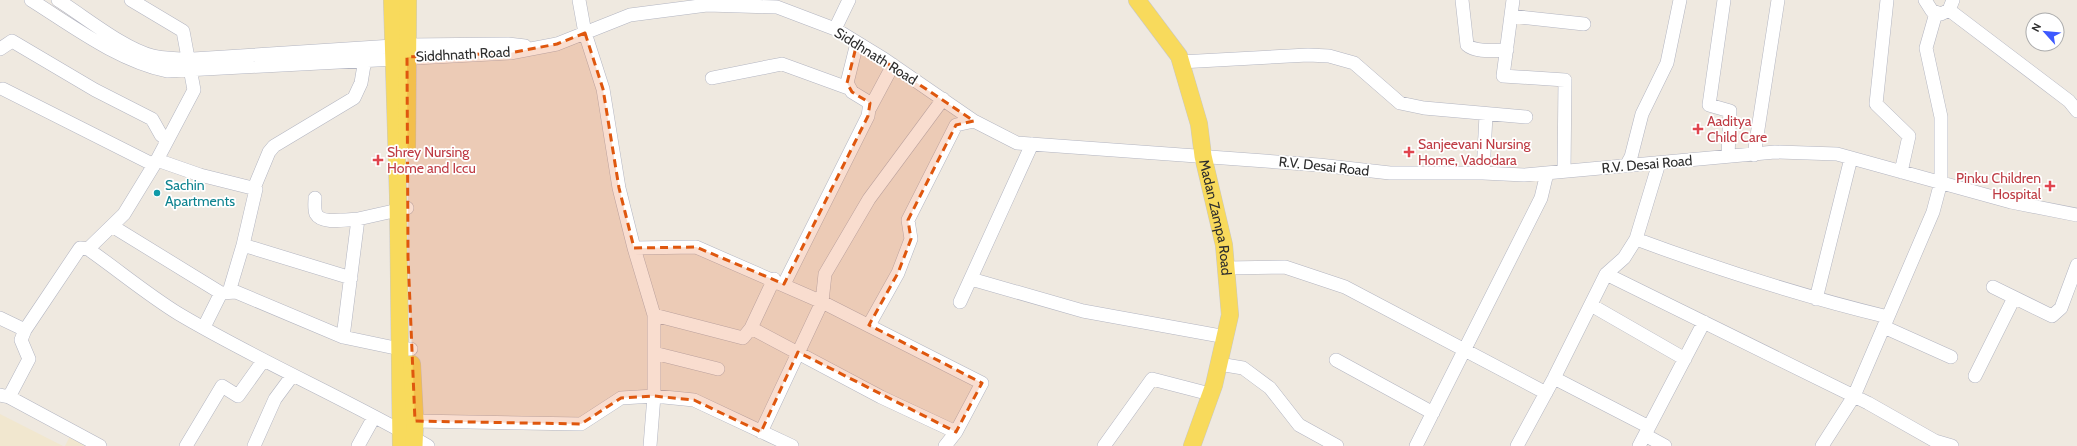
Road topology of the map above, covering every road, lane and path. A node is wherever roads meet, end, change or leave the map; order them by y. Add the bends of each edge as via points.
1 (31, 0) edge
2 (58, 0) edge
3 (131, 0) edge
4 (392, 0) edge
5 (408, 0) edge
6 (579, 0) edge
7 (849, 0) edge
8 (1136, 0) edge
9 (1462, 0) edge
10 (1513, 0) edge
11 (1680, 0) edge
12 (1724, 0) edge
13 (1778, 0) edge
14 (1887, 0) edge
15 (1925, 0) edge
16 (1951, 5) edge
17 (1936, 13) junction
18 (1511, 16) junction
19 (1584, 24) dead end
20 (835, 29) junction
21 (585, 33) junction
22 (857, 43) junction
23 (0, 50) edge
24 (1506, 50) junction
25 (400, 51) junction
26 (366, 55) junction
27 (1180, 62) junction
28 (190, 65) junction
29 (893, 65) junction
30 (712, 78) dead end
31 (848, 88) junction
32 (3, 89) dead end
33 (943, 99) junction
34 (870, 108) junction
35 (2077, 111) edge
36 (1486, 115) junction
37 (1526, 117) dead end
38 (974, 121) junction
39 (167, 140) junction
40 (1032, 144) junction
41 (1754, 155) junction
42 (1207, 156) junction
43 (1728, 156) junction
44 (1851, 158) junction
45 (155, 162) junction
46 (1659, 163) junction
47 (1626, 166) junction
48 (1564, 171) junction
49 (1901, 172) junction
50 (1483, 173) junction
51 (1547, 173) junction
52 (1941, 182) junction
53 (254, 188) junction
54 (315, 198) dead end
55 (402, 209) junction
56 (2077, 214) edge
57 (358, 219) junction
58 (112, 226) junction
59 (1636, 239) junction
60 (243, 245) junction
61 (634, 248) junction
62 (88, 249) junction
63 (2077, 266) edge
64 (1226, 268) junction
65 (1606, 274) junction
66 (351, 278) junction
67 (971, 279) junction
68 (779, 282) junction
69 (1993, 287) dead end
70 (225, 293) junction
71 (2014, 298) junction
72 (1816, 300) junction
73 (822, 302) junction
74 (960, 302) dead end
75 (1591, 305) junction
76 (654, 315) junction
77 (0, 318) edge
78 (1704, 322) junction
79 (1886, 322) junction
80 (869, 325) junction
81 (204, 328) junction
82 (751, 328) junction
83 (25, 330) junction
84 (344, 337) junction
85 (1226, 337) junction
86 (405, 349) junction
87 (1466, 350) junction
88 (798, 352) junction
89 (654, 353) junction
90 (1951, 357) dead end
91 (1685, 359) junction
92 (1336, 360) dead end
93 (263, 361) junction
94 (1219, 364) junction
95 (718, 369) dead end
96 (292, 376) junction
97 (1975, 376) dead end
98 (1554, 378) junction
99 (1546, 393) junction
100 (1210, 394) junction
101 (5, 396) edge
102 (654, 396) junction
103 (1854, 396) junction
104 (1433, 413) junction
105 (374, 417) junction
106 (761, 432) junction
107 (956, 432) junction
108 (1644, 436) edge
109 (412, 438) edge
110 (1934, 444) edge
111 (100, 446) edge
112 (186, 446) edge
113 (254, 446) edge
114 (358, 446) edge
115 (650, 446) edge
116 (792, 446) edge
117 (945, 446) edge
118 (1104, 446) edge
119 (1192, 446) edge
120 (1337, 446) edge
121 (1416, 446) edge
122 (1517, 446) edge
123 (1665, 446) edge
124 (1822, 446) edge
125 (1952, 446) edge

1 - 28 street via 87,36 133,60 167,71
2 - 28 street via 134,48 152,56
3 - 28 street via 183,31
4 - 25 main road
5 - 25 main road
6 - 21 street
7 - 20 street
8 - 27 main road, Madan Zampa Road via 1179,56
9 - 24 street via 1467,46 1477,50
10 - 18 street
11 - 47 street via 1666,63 1642,114
12 - 43 street via 1709,105 1730,111
13 - 41 street
14 - 49 street via 1876,104 1909,136
15 - 17 street via 1928,8
16 - 17 street via 1941,14
16 - 35 street via 2069,101
17 - 52 street via 1926,48 1941,117
18 - 19 street
18 - 24 street
20 - 21 street, Siddhnath Road via 777,8 707,5 630,15
20 - 22 street, Siddhnath Road
21 - 25 street, Siddhnath Road via 557,44 533,47 508,44
21 - 61 street via 603,89 619,188
22 - 29 street, Siddhnath Road
22 - 31 street via 846,83
23 - 39 street via 12,41 95,90 152,119
24 - 48 street via 1503,76 1565,80
25 - 26 street, Siddhnath Road
25 - 55 main road
26 - 28 street, Siddhnath Road
26 - 53 street via 361,83 354,98 274,146
27 - 36 street via 1329,56 1354,63 1400,102 1413,106
27 - 42 main road, Madan Zampa Road
28 - 39 street via 194,90
29 - 33 street, Siddhnath Road
29 - 34 street
30 - 31 street via 782,64
31 - 34 street via 870,102
32 - 45 street
33 - 38 street, Siddhnath Road
33 - 73 street via 865,206 826,274
34 - 68 street
36 - 37 street
36 - 50 street
38 - 40 street, Siddhnath Road via 1017,143
38 - 80 street via 956,126 908,220 911,239 898,273
39 - 45 street
40 - 42 street, Siddhnath Road
40 - 67 street
41 - 43 street, R.V. Desai Road
41 - 44 street, R.V. Desai Road via 1775,152 1837,154
42 - 50 street, R.V. Desai Road via 1390,173
42 - 64 main road, Madan Zampa Road
43 - 46 street, R.V. Desai Road
44 - 49 street, R.V. Desai Road
44 - 72 street
45 - 53 street
45 - 58 street via 124,214
46 - 47 street, R.V. Desai Road
46 - 59 street
47 - 48 street, R.V. Desai Road
48 - 51 street, R.V. Desai Road
49 - 52 street, R.V. Desai Road
50 - 51 street, R.V. Desai Road
51 - 87 street via 1541,198
52 - 56 street, R.V. Desai Road via 2012,202
52 - 79 street via 1933,212
53 - 60 street via 256,189
54 - 57 street via 319,218
55 - 57 street
55 - 86 main road
57 - 66 street
58 - 62 street
58 - 70 street
59 - 65 street via 1624,258
59 - 72 street via 1725,272
60 - 66 street
60 - 70 street
61 - 68 street via 696,247
61 - 76 street
62 - 81 street via 178,313
62 - 83 street via 80,248
63 - 71 street via 2061,308 2055,315 2048,315
64 - 85 main road, Madan Zampa Road via 1230,315
64 - 87 street via 1285,267 1337,285
65 - 75 street
65 - 78 street
66 - 84 street
67 - 74 street
67 - 85 street via 1083,311
68 - 73 street
68 - 82 street
69 - 71 street
70 - 81 street
70 - 84 street via 236,292
71 - 97 street
72 - 79 street
73 - 80 street
73 - 88 street
75 - 91 street
75 - 98 street
76 - 82 street via 743,338
76 - 89 street
77 - 83 street
78 - 91 street
78 - 103 street
79 - 90 street
79 - 103 street
80 - 107 street via 982,383
81 - 93 street
82 - 88 street
83 - 101 street via 21,340 29,360
84 - 86 street
85 - 94 main road, Madan Zampa Road
86 - 109 main road
87 - 99 street
87 - 104 street
88 - 106 street
88 - 107 street via 881,397
89 - 95 street
89 - 102 street
91 - 108 street
92 - 104 street
93 - 96 street
93 - 112 street via 238,396 222,386
94 - 100 main road, Madan Zampa Road
94 - 120 street via 1243,368 1270,388 1299,425
96 - 105 street
96 - 113 street via 275,399
98 - 99 street
98 - 108 street
99 - 122 street
100 - 118 street via 1152,379
100 - 119 main road, Madan Zampa Road
101 - 111 street
102 - 106 street via 694,400
102 - 109 street via 621,398 581,424
102 - 115 street
103 - 110 street
103 - 124 street
104 - 121 street
105 - 109 street
105 - 114 street
106 - 116 street
107 - 117 street
108 - 123 street
110 - 125 street

